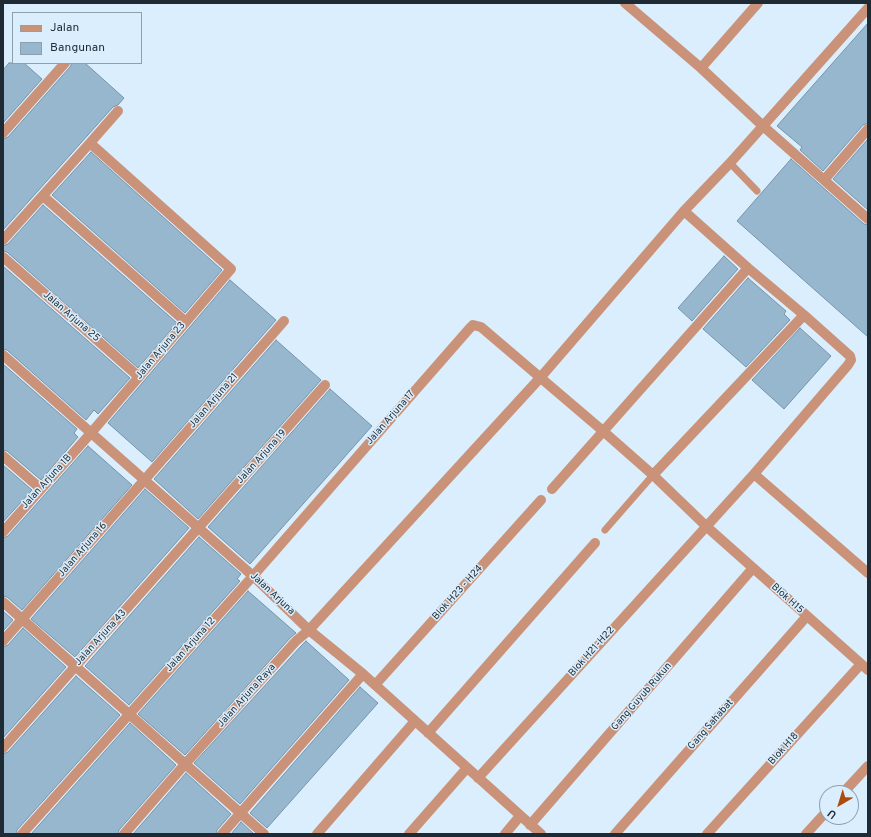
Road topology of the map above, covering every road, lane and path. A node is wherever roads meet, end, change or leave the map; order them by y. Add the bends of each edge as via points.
1 (625, 3) edge
2 (752, 5) edge
3 (868, 8) edge
4 (64, 64) edge
5 (701, 68) junction
6 (118, 111) dead end
7 (763, 126) junction
8 (868, 129) edge
9 (3, 133) edge
10 (90, 143) junction
11 (730, 163) junction
12 (824, 180) junction
13 (757, 191) dead end
14 (43, 196) junction
15 (684, 211) junction
16 (868, 219) edge
17 (3, 240) edge
18 (3, 257) edge
19 (748, 268) junction
20 (804, 315) junction
21 (284, 321) dead end
22 (186, 322) junction
23 (3, 355) edge
24 (139, 377) junction
25 (540, 378) junction
26 (325, 385) dead end
27 (603, 431) junction
28 (91, 433) junction
29 (3, 456) edge
30 (754, 474) junction
31 (653, 475) junction
32 (144, 480) junction
33 (41, 489) junction
34 (552, 489) dead end
35 (541, 500) dead end
36 (707, 527) junction
37 (198, 528) junction
38 (605, 530) dead end
39 (3, 532) edge
40 (595, 543) dead end
41 (753, 568) junction
42 (868, 573) edge
43 (252, 576) junction
44 (3, 602) edge
45 (807, 616) junction
46 (22, 619) junction
47 (309, 630) junction
48 (3, 641) edge
49 (76, 666) junction
50 (864, 667) edge
51 (363, 674) junction
52 (375, 685) junction
53 (130, 714) junction
54 (415, 721) junction
55 (428, 733) junction
56 (3, 748) edge
57 (186, 763) junction
58 (868, 766) edge
59 (467, 768) junction
60 (478, 778) junction
61 (851, 785) edge
62 (241, 813) junction
63 (520, 816) junction
64 (819, 820) edge
65 (530, 825) junction
66 (22, 834) edge
67 (124, 834) edge
68 (222, 834) edge
69 (264, 834) edge
70 (318, 834) edge
71 (409, 834) edge
72 (505, 834) edge
73 (541, 834) edge
74 (614, 834) edge
75 (707, 834) edge
76 (806, 834) edge

1 - 5 street
2 - 5 street
3 - 7 street, Jalan Arjuna Raya
4 - 9 street
5 - 7 street
6 - 10 street
7 - 11 street, Jalan Arjuna Raya
7 - 12 street
8 - 12 street
10 - 14 street
10 - 22 street, Jalan Arjuna 23 via 231,269
11 - 13 lane
11 - 15 street, Jalan Arjuna Raya
12 - 16 street
14 - 17 street
14 - 22 street
15 - 19 street
15 - 25 street, Jalan Arjuna Raya
18 - 24 street, Jalan Arjuna 25
19 - 20 street
19 - 27 street
20 - 30 street, Blok H21-H22 via 850,356 851,360
20 - 31 street
21 - 32 street, Jalan Arjuna 21
22 - 24 street, Jalan Arjuna 23
23 - 28 street, Jalan Arjuna
24 - 28 street, Jalan Arjuna 23
25 - 27 street, Blok H15
25 - 43 street, Jalan Arjuna 17 via 481,327 474,325
25 - 47 street, Jalan Arjuna Raya
26 - 37 street, Jalan Arjuna 19
27 - 31 street, Blok H15
27 - 34 street
28 - 32 street, Jalan Arjuna
28 - 33 street, Jalan Arjuna 1B
29 - 33 street
30 - 36 street, Blok H21-H22
30 - 42 street
31 - 36 street, Blok H15
31 - 38 lane
32 - 37 street, Jalan Arjuna
32 - 46 street, Jalan Arjuna 16
33 - 39 street, Jalan Arjuna 1B
35 - 52 street, Blok H23 - H24
36 - 41 street, Blok H15
36 - 60 street, Blok H21-H22
37 - 43 street, Jalan Arjuna
37 - 49 street, Jalan Arjuna 43
40 - 55 street
41 - 45 street, Blok H15
41 - 65 street, Gang Guyub Rukun
43 - 47 street, Jalan Arjuna
43 - 53 street, Jalan Arjuna 12
44 - 46 street
45 - 50 street, Blok H15
45 - 74 street, Gang Sahabat
46 - 48 street, Jalan Arjuna 16
46 - 49 street
47 - 51 street, Jalan Arjuna
47 - 57 street, Jalan Arjuna Raya via 296,641
49 - 53 street
49 - 56 street, Jalan Arjuna 43
50 - 75 street, Blok H18
51 - 52 street, Jalan Arjuna
51 - 62 street
52 - 54 street, Jalan Arjuna
53 - 57 street
53 - 66 street, Jalan Arjuna 12
54 - 55 street, Jalan Arjuna
54 - 70 street
55 - 59 street, Jalan Arjuna
57 - 62 street
57 - 67 street, Jalan Arjuna Raya
58 - 61 street
59 - 60 street, Jalan Arjuna
59 - 71 street
60 - 63 street, Jalan Arjuna
62 - 68 street
62 - 69 street
63 - 65 street, Jalan Arjuna
63 - 72 street
64 - 76 street
65 - 73 street, Jalan Arjuna

